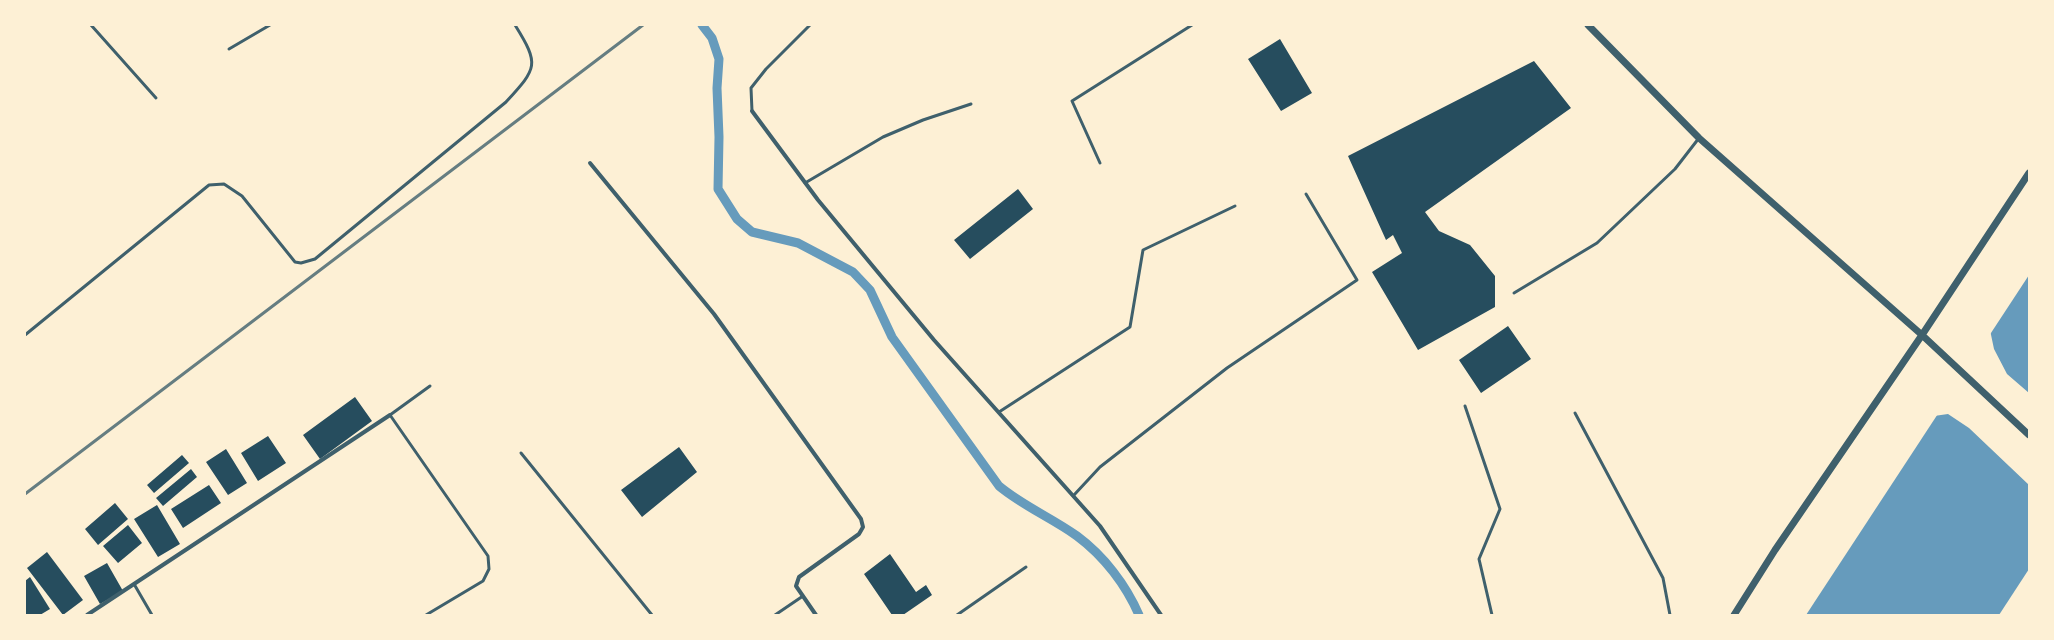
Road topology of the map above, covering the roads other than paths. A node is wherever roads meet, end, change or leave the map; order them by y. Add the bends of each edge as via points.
1 (91, 25) edge
2 (270, 25) edge
3 (515, 25) edge
4 (810, 25) edge
5 (1192, 25) edge
6 (1588, 25) edge
7 (229, 48) dead end
8 (156, 98) dead end
9 (971, 104) dead end
10 (752, 111) joint
11 (1699, 138) junction
12 (590, 163) dead end
13 (1100, 163) dead end
14 (2029, 173) edge
15 (805, 183) junction
16 (1306, 194) dead end
17 (1235, 206) dead end
18 (1514, 293) dead end
19 (25, 335) edge
20 (1922, 335) junction
21 (430, 386) dead end
22 (1465, 406) dead end
23 (999, 412) junction
24 (1575, 413) dead end
25 (390, 415) junction
26 (2029, 435) edge
27 (521, 453) dead end
28 (1074, 495) junction
29 (1026, 567) dead end
30 (134, 584) junction
31 (803, 596) junction
32 (87, 615) edge
33 (152, 615) edge
34 (426, 615) edge
35 (652, 615) edge
36 (775, 615) edge
37 (816, 615) edge
38 (956, 615) edge
39 (1161, 615) edge
40 (1492, 615) edge
41 (1670, 615) edge
42 (1734, 615) edge

1 - 8 lane
2 - 7 lane
3 - 19 lane via 529,48 532,59 532,71 526,80 506,102 315,259 295,262 242,196 224,184 209,185
4 - 10 lane via 766,69 751,88
5 - 13 lane via 1072,101
6 - 11 street
9 - 15 lane via 883,137
10 - 15 street
11 - 18 lane via 1675,170 1597,242
11 - 20 street
12 - 31 street via 714,314 861,519 864,528 859,534 799,577 796,586
14 - 20 street
15 - 23 street via 934,340
16 - 28 lane via 1357,280 1227,368 1100,467
17 - 23 lane via 1143,250 1130,327
20 - 26 street
20 - 42 street via 1775,550
21 - 25 lane
22 - 40 lane via 1500,509 1479,559
23 - 28 street
24 - 41 lane via 1663,578
25 - 30 street
25 - 34 lane via 488,556 489,569 483,581
27 - 35 lane
28 - 39 street via 1100,526
29 - 38 lane
30 - 32 street
30 - 33 lane
31 - 36 lane
31 - 37 street

